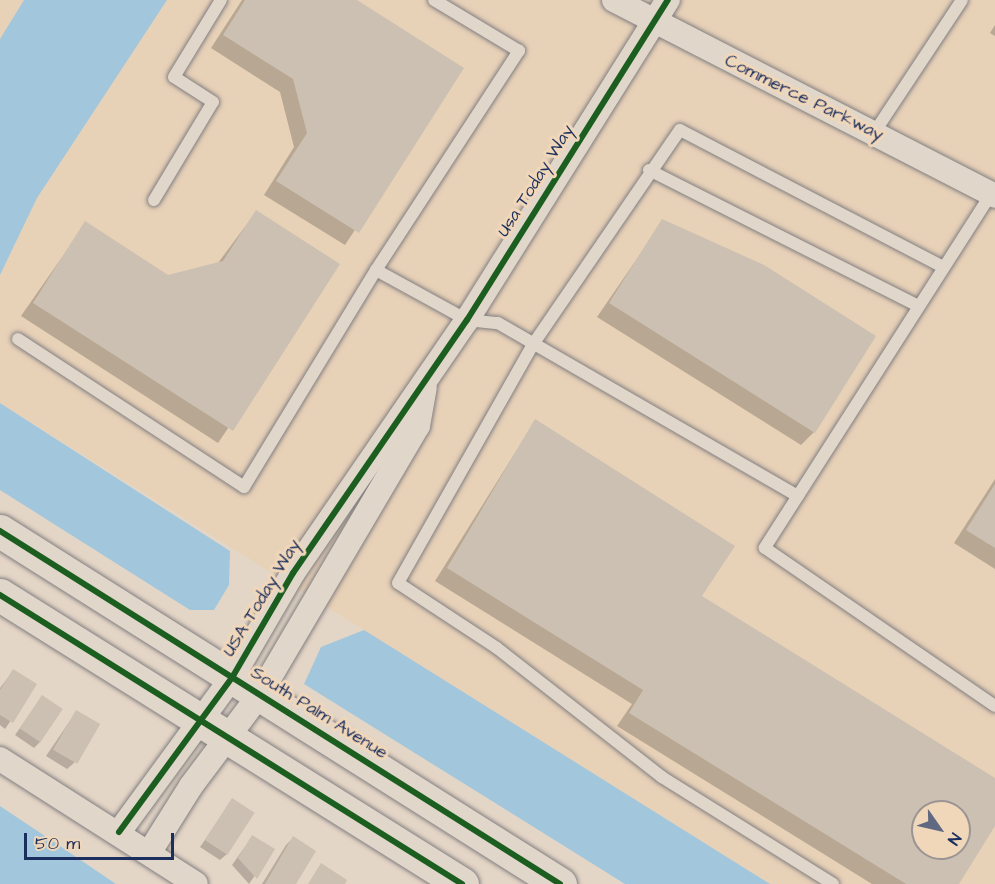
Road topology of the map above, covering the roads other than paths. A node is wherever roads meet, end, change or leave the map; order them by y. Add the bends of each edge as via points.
1 (221, 0) edge
2 (434, 0) edge
3 (614, 0) edge
4 (668, 0) edge
5 (962, 0) edge
6 (653, 24) junction
7 (874, 133) junction
8 (650, 170) junction
9 (993, 195) edge
10 (154, 200) dead end
11 (943, 267) junction
12 (376, 270) junction
13 (918, 306) junction
14 (467, 320) junction
15 (18, 339) dead end
16 (534, 343) junction
17 (428, 377) junction
18 (798, 496) junction
19 (0, 531) edge
20 (0, 595) edge
21 (233, 676) junction
22 (260, 694) junction
23 (995, 706) edge
24 (196, 720) junction
25 (228, 739) junction
26 (0, 759) edge
27 (119, 832) junction
28 (149, 852) junction
29 (196, 884) edge
30 (462, 884) edge
31 (560, 884) edge
32 (833, 884) edge

1 - 10 lane via 174,78 213,102
2 - 12 lane via 519,51
3 - 6 street, Commerce Parkway
4 - 6 street, Usa Today Way
5 - 7 lane
6 - 7 street, Commerce Parkway
6 - 14 street, Usa Today Way
7 - 9 street, Commerce Parkway
8 - 11 lane via 681,130
8 - 13 lane
8 - 16 lane
9 - 11 lane
11 - 13 lane
12 - 14 lane
12 - 15 lane via 244,488
13 - 18 lane
14 - 16 lane via 498,323
14 - 17 street, Usa Today Way
16 - 18 lane
16 - 32 lane via 398,583 506,654 662,777
17 - 21 street, USA Today Way via 293,573
17 - 22 street via 418,426
18 - 23 lane via 765,548
19 - 21 main road, South Palm Avenue
20 - 24 main road
21 - 22 main road, South Palm Avenue
21 - 24 street, USA Today Way
22 - 25 street
22 - 31 main road, South Palm Avenue
24 - 25 main road
24 - 27 street, USA Today Way
25 - 28 street
25 - 30 main road
26 - 27 street
27 - 28 street
28 - 29 street

